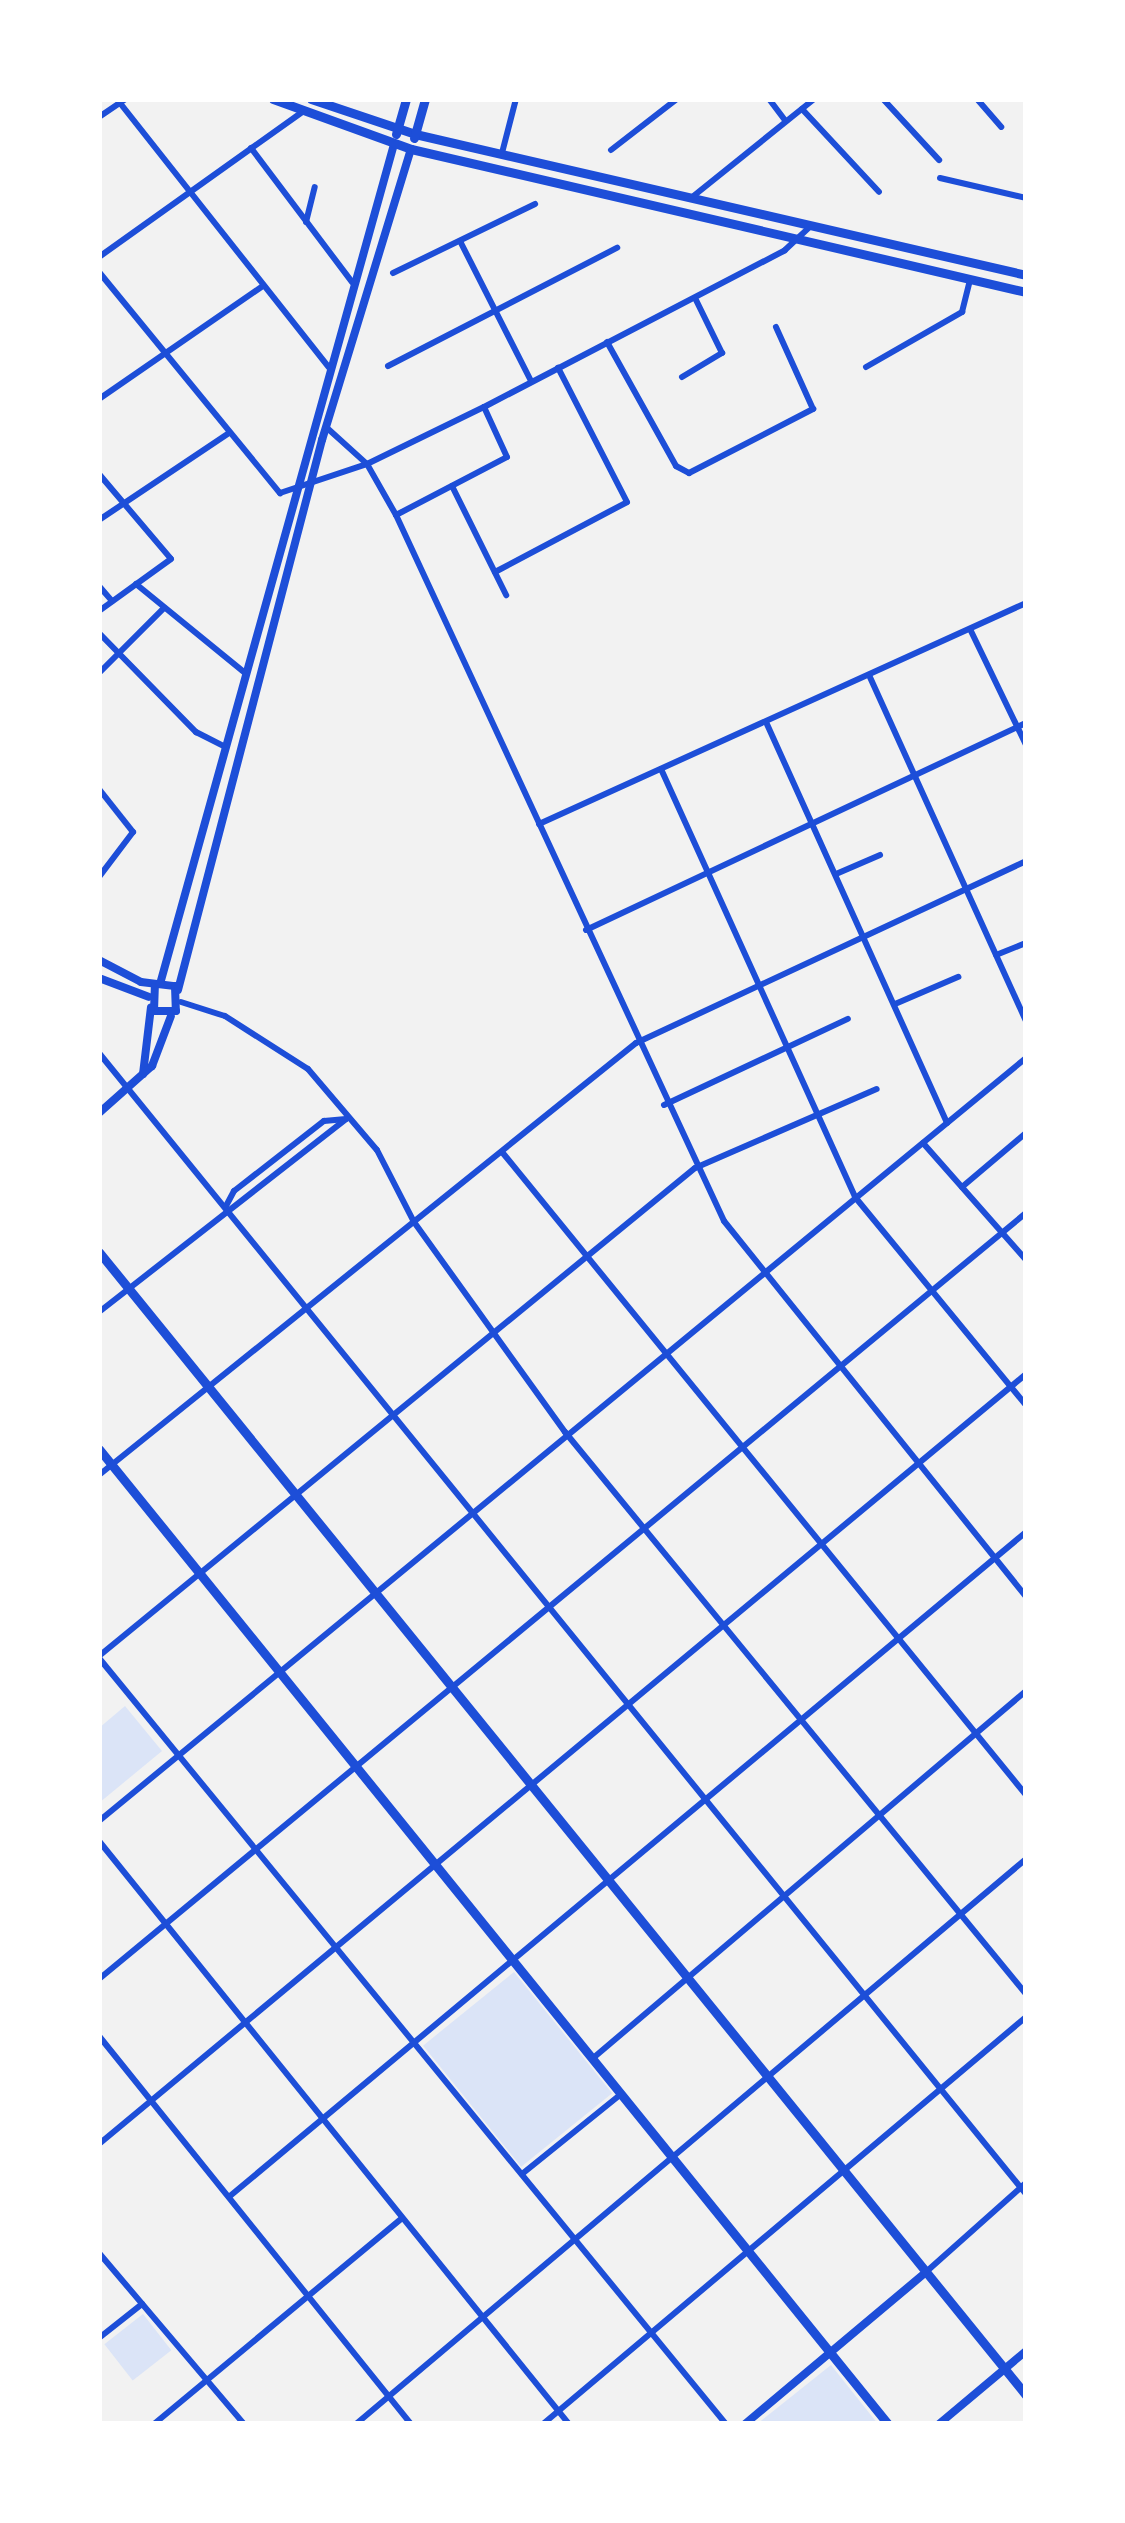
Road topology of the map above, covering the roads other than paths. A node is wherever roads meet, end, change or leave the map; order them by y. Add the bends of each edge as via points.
1 (273, 99) edge
2 (311, 99) edge
3 (406, 99) edge
4 (425, 99) edge
5 (516, 99) edge
6 (677, 99) edge
7 (770, 99) edge
8 (814, 99) edge
9 (883, 99) edge
10 (977, 99) edge
11 (123, 101) edge
12 (802, 109) junction
13 (301, 113) junction
14 (99, 117) edge
15 (786, 122) junction
16 (398, 128) junction
17 (1001, 128) dead end
18 (416, 134) junction
19 (394, 144) junction
20 (251, 148) junction
21 (411, 149) junction
22 (611, 149) dead end
23 (502, 153) junction
24 (939, 160) dead end
25 (940, 178) dead end
26 (315, 188) dead end
27 (879, 192) dead end
28 (188, 193) junction
29 (1026, 198) edge
30 (689, 199) junction
31 (536, 204) dead end
32 (306, 222) junction
33 (811, 226) junction
34 (801, 240) junction
35 (460, 241) junction
36 (617, 248) dead end
37 (99, 257) edge
38 (99, 272) edge
39 (393, 273) dead end
40 (1026, 275) edge
41 (970, 280) junction
42 (352, 282) junction
43 (262, 286) junction
44 (1026, 292) edge
45 (694, 296) junction
46 (495, 310) junction
47 (776, 327) dead end
48 (607, 342) junction
49 (165, 357) junction
50 (388, 366) dead end
51 (866, 367) dead end
52 (328, 368) junction
53 (558, 368) junction
54 (682, 377) dead end
55 (531, 381) junction
56 (99, 398) edge
57 (484, 407) junction
58 (315, 416) junction
59 (326, 427) junction
60 (229, 433) junction
61 (368, 464) junction
62 (99, 474) edge
63 (311, 479) junction
64 (452, 486) junction
65 (296, 489) junction
66 (125, 502) junction
67 (396, 514) junction
68 (99, 520) edge
69 (495, 572) junction
70 (135, 584) junction
71 (99, 586) edge
72 (506, 595) dead end
73 (112, 601) junction
74 (1026, 604) edge
75 (164, 608) junction
76 (99, 611) edge
77 (970, 629) junction
78 (99, 634) edge
79 (118, 652) junction
80 (99, 673) edge
81 (245, 673) junction
82 (869, 675) junction
83 (766, 722) junction
84 (1022, 725) edge
85 (1026, 745) edge
86 (226, 746) junction
87 (661, 769) junction
88 (917, 780) junction
89 (101, 794) edge
90 (539, 824) junction
91 (816, 826) junction
92 (880, 855) dead end
93 (1026, 861) edge
94 (836, 874) junction
95 (709, 875) junction
96 (99, 877) edge
97 (965, 888) junction
98 (586, 930) junction
99 (864, 938) junction
100 (1026, 943) edge
101 (996, 956) junction
102 (99, 960) edge
103 (958, 977) dead end
104 (99, 978) edge
105 (158, 985) junction
106 (758, 986) junction
107 (178, 990) junction
108 (150, 1002) junction
109 (181, 1002) junction
110 (893, 1004) junction
111 (171, 1014) junction
112 (848, 1019) dead end
113 (1026, 1021) edge
114 (636, 1043) junction
115 (785, 1046) junction
116 (99, 1053) edge
117 (1026, 1058) edge
118 (143, 1076) junction
119 (877, 1089) dead end
120 (127, 1090) junction
121 (664, 1105) junction
122 (99, 1113) edge
123 (815, 1113) junction
124 (346, 1118) junction
125 (947, 1123) junction
126 (1026, 1133) edge
127 (923, 1143) junction
128 (502, 1151) junction
129 (694, 1168) junction
130 (962, 1187) junction
131 (855, 1197) junction
132 (225, 1210) junction
133 (1026, 1213) edge
134 (414, 1222) junction
135 (1003, 1232) junction
136 (99, 1252) edge
137 (584, 1253) junction
138 (1026, 1260) edge
139 (762, 1276) junction
140 (128, 1287) junction
141 (932, 1293) junction
142 (306, 1311) junction
143 (99, 1312) edge
144 (489, 1332) junction
145 (665, 1353) junction
146 (839, 1369) junction
147 (1026, 1374) edge
148 (1011, 1386) junction
149 (208, 1388) junction
150 (1026, 1405) edge
151 (389, 1411) junction
152 (565, 1432) junction
153 (99, 1448) edge
154 (745, 1449) junction
155 (917, 1464) junction
156 (112, 1465) junction
157 (99, 1475) edge
158 (295, 1494) junction
159 (470, 1513) junction
160 (648, 1529) junction
161 (1026, 1532) edge
162 (821, 1546) junction
163 (994, 1558) junction
164 (198, 1574) junction
165 (378, 1592) junction
166 (1026, 1597) edge
167 (550, 1608) junction
168 (723, 1626) junction
169 (900, 1637) junction
170 (99, 1657) edge
171 (280, 1672) junction
172 (454, 1687) junction
173 (1026, 1691) edge
174 (630, 1706) junction
175 (802, 1718) junction
176 (975, 1732) junction
177 (179, 1755) junction
178 (357, 1767) junction
179 (531, 1784) junction
180 (1026, 1795) edge
181 (705, 1799) junction
182 (879, 1811) junction
183 (99, 1821) edge
184 (99, 1841) edge
185 (257, 1850) junction
186 (1026, 1859) edge
187 (434, 1862) junction
188 (612, 1881) junction
189 (786, 1898) junction
190 (961, 1915) junction
191 (166, 1924) junction
192 (335, 1945) junction
193 (513, 1961) junction
194 (688, 1977) junction
195 (99, 1979) edge
196 (1026, 1994) edge
197 (866, 1996) junction
198 (1026, 2017) edge
199 (244, 2021) junction
200 (99, 2036) edge
201 (415, 2043) junction
202 (592, 2059) junction
203 (771, 2076) junction
204 (940, 2089) junction
205 (621, 2095) junction
206 (148, 2098) junction
207 (321, 2121) junction
208 (99, 2144) edge
209 (673, 2158) junction
210 (844, 2170) junction
211 (522, 2174) junction
212 (1024, 2188) edge
213 (230, 2196) junction
214 (402, 2218) junction
215 (576, 2240) junction
216 (748, 2251) junction
217 (99, 2254) edge
218 (926, 2272) junction
219 (308, 2296) junction
220 (142, 2304) junction
221 (483, 2318) junction
222 (651, 2332) junction
223 (99, 2338) edge
224 (1026, 2351) edge
225 (830, 2352) junction
226 (1005, 2368) junction
227 (207, 2380) junction
228 (1026, 2395) edge
229 (389, 2396) junction
230 (558, 2411) junction
231 (154, 2424) edge
232 (244, 2424) edge
233 (356, 2424) edge
234 (411, 2424) edge
235 (543, 2424) edge
236 (569, 2424) edge
237 (726, 2424) edge
238 (745, 2424) edge
239 (888, 2424) edge
240 (939, 2424) edge

1 - 13 main road
2 - 16 main road
3 - 16 main road
4 - 18 main road
5 - 23 street
6 - 22 street
7 - 15 street
8 - 12 street
9 - 24 street
10 - 17 street
11 - 14 street
11 - 28 street
12 - 15 street
12 - 27 street
13 - 19 main road
13 - 20 street
15 - 30 street
16 - 18 main road
16 - 19 main road
18 - 21 main road
18 - 23 main road
19 - 21 main road
19 - 42 street
20 - 28 street
20 - 32 street
21 - 34 main road
21 - 59 street
23 - 30 main road
25 - 29 street
26 - 32 street
28 - 37 street
28 - 43 street
30 - 33 main road
31 - 35 street
32 - 42 street
33 - 34 street
33 - 40 main road
34 - 41 main road
34 - 45 street
35 - 39 street
35 - 46 street
36 - 46 street
38 - 49 street
41 - 44 main road
41 - 51 street via 962,312
42 - 52 street
43 - 49 street
43 - 52 street
45 - 48 street
45 - 54 street via 722,353
46 - 50 street
46 - 55 street
47 - 48 street via 813,409 684,473
48 - 53 street
49 - 56 street
49 - 60 street
52 - 58 street
53 - 55 street
53 - 69 street via 628,502
55 - 57 street
57 - 61 street
57 - 64 street via 507,457
58 - 59 street
58 - 65 street
59 - 61 street
59 - 63 street
60 - 65 street via 280,493
60 - 66 street
61 - 63 street
61 - 67 street
62 - 66 street
63 - 65 street
63 - 107 street
64 - 67 street
64 - 69 street
65 - 81 street
66 - 68 street
66 - 70 street via 171,559
67 - 90 street
69 - 72 street
70 - 73 street
70 - 75 street
71 - 73 street
73 - 76 street
74 - 77 street
75 - 79 street
75 - 81 street
77 - 82 street
77 - 84 street
78 - 79 street
79 - 80 street
79 - 86 street via 196,732
81 - 86 street
82 - 83 street
82 - 88 street
83 - 87 street
83 - 91 street
84 - 85 street
84 - 88 street
86 - 105 street
87 - 90 street
87 - 95 street
88 - 91 street
88 - 97 street
89 - 96 street via 133,832
90 - 98 street
91 - 94 street
91 - 95 street
92 - 94 street
93 - 97 street
94 - 99 street
95 - 98 street
95 - 106 street
97 - 99 street
97 - 101 street
98 - 114 street
99 - 106 street
99 - 110 street
100 - 101 street
101 - 113 street
102 - 105 street
103 - 110 street
104 - 108 street
105 - 107 street
105 - 108 street
106 - 114 street
106 - 115 street
107 - 109 street
108 - 111 street
108 - 118 street
109 - 111 street
109 - 124 street via 277,1046 308,1069
110 - 125 street
111 - 118 street
112 - 115 street
114 - 121 street
114 - 128 street
115 - 121 street
115 - 123 street
116 - 120 street
117 - 125 street
118 - 120 street
119 - 123 street
120 - 122 street
120 - 132 street
121 - 129 street
123 - 129 street
123 - 131 street
124 - 132 street
124 - 132 street via 324,1120 234,1191
124 - 134 street via 377,1150
125 - 127 street
126 - 130 street
127 - 130 street
127 - 131 street
128 - 134 street
128 - 137 street
129 - 137 street
129 - 139 street
130 - 135 street
131 - 139 street
131 - 141 street
132 - 140 street
132 - 142 street
133 - 135 street
134 - 142 street
134 - 144 street
135 - 138 street
135 - 141 street
136 - 140 main road
137 - 144 street
137 - 145 street
139 - 145 street
139 - 146 street
140 - 143 street
140 - 149 main road
141 - 146 street
141 - 148 street
142 - 149 street
142 - 151 street
144 - 151 street
144 - 152 street
145 - 152 street
145 - 154 street
146 - 154 street
146 - 155 street
147 - 148 street
148 - 150 street
148 - 155 street
149 - 156 street
149 - 158 main road
151 - 158 street
151 - 159 street
152 - 159 street
152 - 160 street
153 - 156 main road
154 - 160 street
154 - 162 street
155 - 162 street
155 - 163 street
156 - 157 street
156 - 164 main road
158 - 164 street
158 - 165 main road
159 - 165 street
159 - 167 street
160 - 167 street
160 - 168 street
161 - 163 street
162 - 168 street
162 - 169 street
163 - 166 street
163 - 169 street
164 - 170 street
164 - 171 main road
165 - 171 street
165 - 172 main road
167 - 172 street
167 - 174 street
168 - 174 street
168 - 175 street
169 - 175 street
169 - 176 street
170 - 177 street
171 - 177 street
171 - 178 main road
172 - 178 street
172 - 179 main road
173 - 176 street
174 - 179 street
174 - 181 street
175 - 181 street
175 - 182 street
176 - 180 street
176 - 182 street
177 - 183 street
177 - 185 street
178 - 185 street
178 - 187 main road
179 - 187 street
179 - 188 main road
181 - 188 street
181 - 189 street
182 - 189 street
182 - 190 street
184 - 191 street
185 - 191 street
185 - 192 street
186 - 190 street
187 - 192 street
187 - 193 main road
188 - 193 street
188 - 194 main road
189 - 194 street
189 - 197 street
190 - 196 street
190 - 197 street
191 - 195 street
191 - 199 street
192 - 199 street
192 - 201 street
193 - 201 street
193 - 202 main road
194 - 202 street
194 - 203 main road
197 - 203 street
197 - 204 street
198 - 204 street
199 - 206 street
199 - 207 street
200 - 206 street
201 - 207 street
201 - 211 street
202 - 205 main road
203 - 209 street
203 - 210 main road
204 - 210 street
204 - 212 street
205 - 209 main road
205 - 211 street
206 - 208 street
206 - 213 street
207 - 213 street
207 - 214 street
209 - 215 street
209 - 216 main road
210 - 216 street
210 - 218 main road
211 - 215 street
212 - 218 street
213 - 219 street
214 - 219 street
214 - 221 street
215 - 221 street
215 - 222 street
216 - 222 street
216 - 225 main road
217 - 220 street
218 - 225 street
218 - 226 main road
219 - 227 street
219 - 229 street
220 - 223 street
220 - 227 street
221 - 229 street
221 - 230 street
222 - 230 street
222 - 237 street
224 - 226 street
225 - 238 street
225 - 239 main road
226 - 228 main road
226 - 240 street
227 - 231 street
227 - 232 street
229 - 233 street
229 - 234 street
230 - 235 street
230 - 236 street

